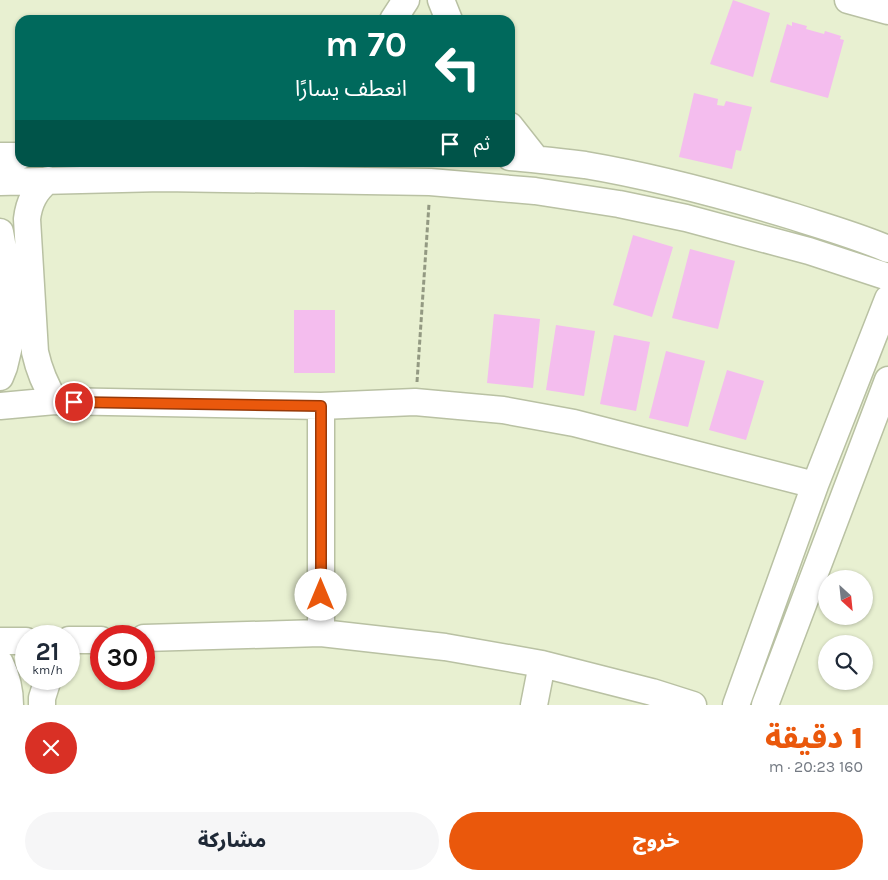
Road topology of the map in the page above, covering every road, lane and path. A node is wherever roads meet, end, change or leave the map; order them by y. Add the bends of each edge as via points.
1 (406, 0) edge
2 (441, 0) edge
3 (848, 0) edge
4 (888, 11) edge
5 (396, 15) edge
6 (446, 15) edge
7 (515, 133) edge
8 (0, 156) edge
9 (15, 156) edge
10 (515, 158) edge
11 (536, 160) junction
12 (163, 170) edge
13 (48, 180) junction
14 (0, 182) edge
15 (430, 182) junction
16 (693, 188) junction
17 (686, 218) junction
18 (0, 232) edge
19 (888, 249) edge
20 (888, 277) edge
21 (888, 299) edge
22 (0, 377) edge
23 (888, 380) edge
24 (54, 401) junction
25 (415, 402) junction
26 (0, 406) edge
27 (321, 406) junction
28 (814, 485) junction
29 (321, 633) junction
30 (155, 638) edge
31 (15, 641) edge
32 (0, 642) edge
33 (0, 663) edge
34 (542, 664) junction
35 (45, 690) edge
36 (10, 705) edge
37 (42, 705) edge
38 (534, 705) edge
39 (692, 705) edge
40 (736, 705) edge
41 (765, 705) edge

1 - 5 street
2 - 6 street
3 - 4 street
7 - 11 street
8 - 9 street
10 - 11 street
11 - 16 street via 585,165
12 - 13 street
12 - 15 street
13 - 14 street
13 - 24 street via 31,200 27,218 35,352
15 - 17 street via 535,190
15 - 25 path
16 - 17 street
16 - 19 street via 756,205
17 - 20 street
18 - 22 street via 7,282 9,346
21 - 28 street
23 - 41 street
24 - 26 street
24 - 27 street
25 - 27 street
25 - 28 street via 503,410 574,423
27 - 29 street
28 - 40 street
29 - 30 street
29 - 34 street via 445,647
31 - 32 street
33 - 36 street via 6,675
34 - 38 street
34 - 39 street
35 - 37 street

